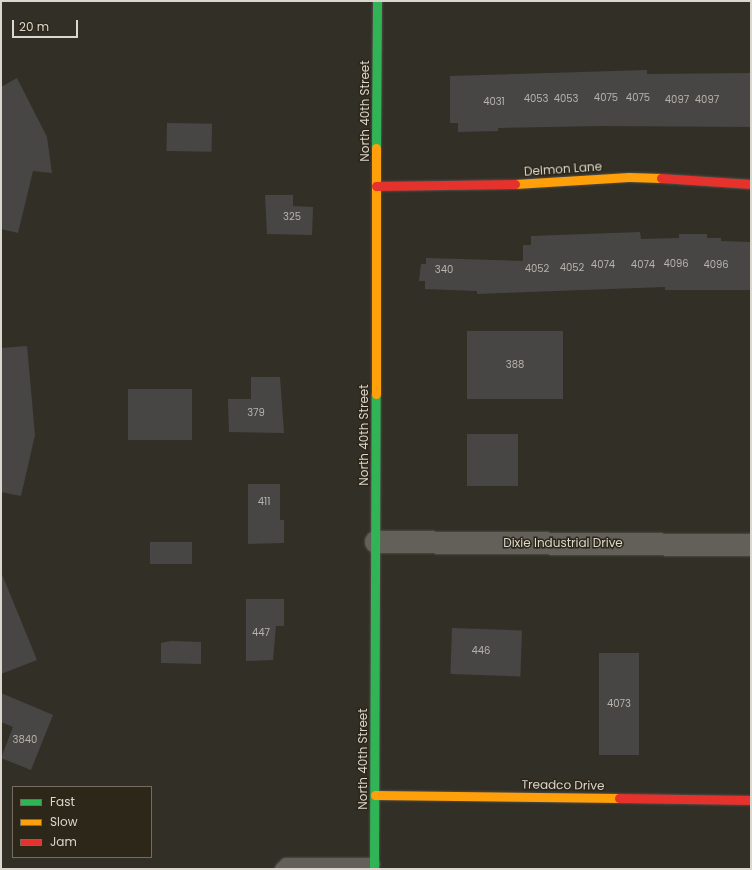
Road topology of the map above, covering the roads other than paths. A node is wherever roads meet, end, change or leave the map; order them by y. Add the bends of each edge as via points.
1 (377, 1) edge
2 (751, 184) edge
3 (376, 186) junction
4 (376, 542) junction
5 (751, 545) edge
6 (376, 795) junction
7 (751, 800) edge
8 (374, 867) edge
9 (280, 869) edge

1 - 3 street, North 40th Street
2 - 3 street, Delmon Lane via 629,177 480,186
3 - 4 street, North 40th Street
4 - 5 street, Dixie Industrial Drive
4 - 6 street, North 40th Street
6 - 7 street, Treadco Drive
6 - 8 street, North 40th Street
8 - 9 lane via 286,864

